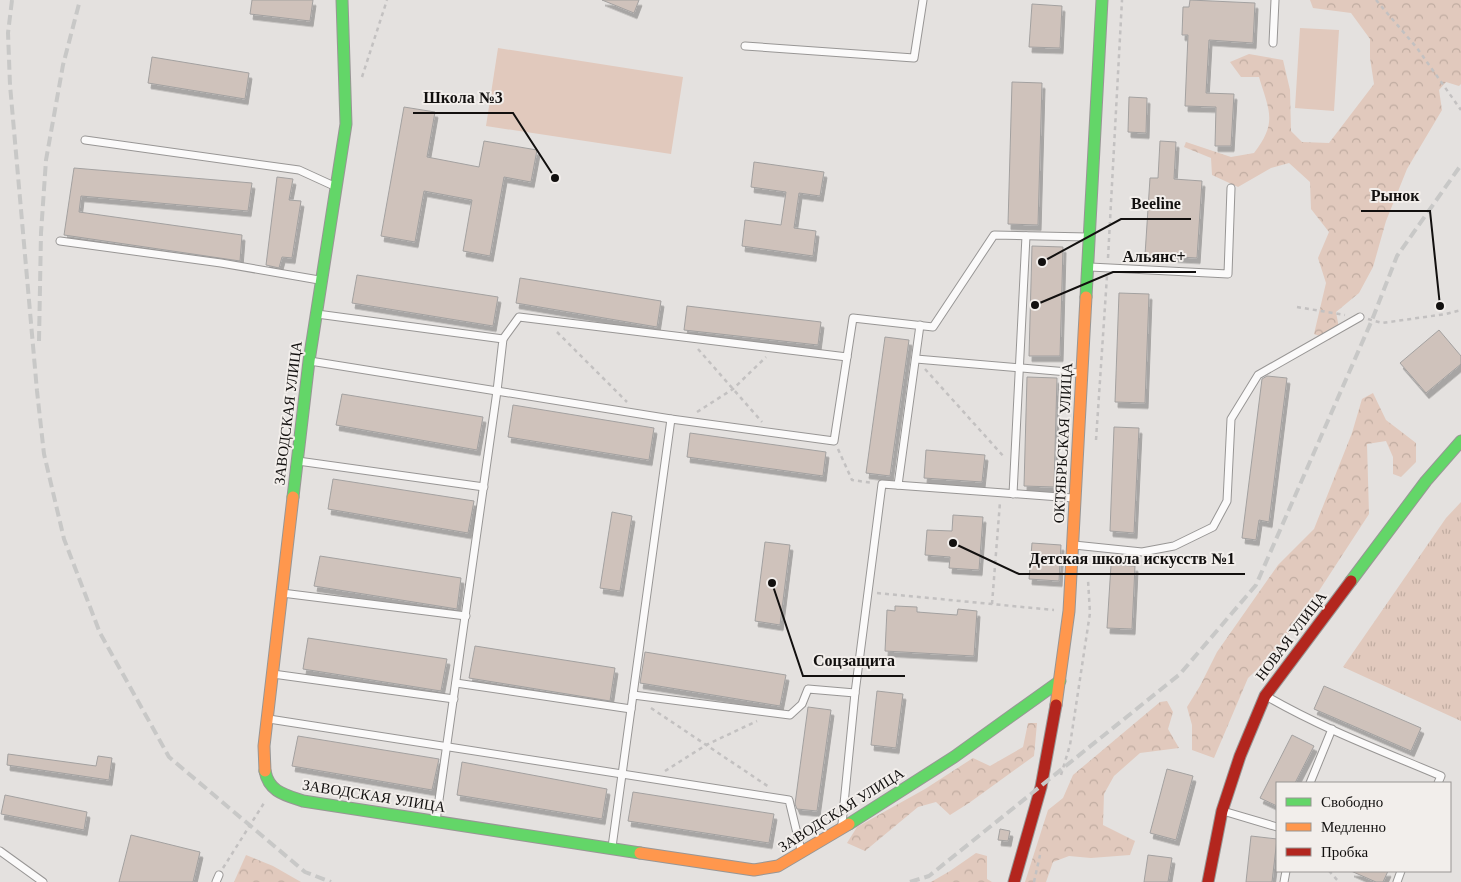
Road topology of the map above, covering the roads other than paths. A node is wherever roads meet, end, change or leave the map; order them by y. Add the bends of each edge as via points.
1 (342, 0) edge
2 (923, 0) edge
3 (1102, 0) edge
4 (1275, 0) edge
5 (1273, 43) dead end
6 (746, 46) dead end
7 (86, 140) dead end
8 (336, 187) junction
9 (1232, 188) dead end
10 (1026, 236) junction
11 (1089, 236) junction
12 (60, 241) dead end
13 (1087, 267) junction
14 (322, 281) junction
15 (316, 314) junction
16 (1360, 317) road end
17 (920, 325) junction
18 (503, 339) junction
19 (847, 357) junction
20 (916, 359) junction
21 (309, 361) junction
22 (1020, 368) junction
23 (1082, 373) junction
24 (497, 391) junction
25 (671, 419) junction
26 (1461, 441) edge
27 (297, 461) junction
28 (898, 485) junction
29 (484, 487) junction
30 (1013, 494) junction
31 (1076, 498) junction
32 (1073, 545) junction
33 (282, 592) junction
34 (466, 616) junction
35 (273, 674) junction
36 (1060, 682) junction
37 (456, 683) junction
38 (855, 693) junction
39 (633, 695) junction
40 (1265, 696) junction
41 (454, 699) junction
42 (631, 709) junction
43 (267, 719) junction
44 (1332, 729) junction
45 (447, 747) junction
46 (622, 774) junction
47 (1310, 782) edge
48 (1438, 782) edge
49 (1222, 811) junction
50 (436, 822) junction
51 (1276, 828) edge
52 (841, 829) junction
53 (612, 848) junction
54 (0, 851) edge
55 (802, 852) junction
56 (43, 882) edge
57 (1014, 882) edge
58 (1208, 882) edge

1 - 8 street, ЗАВОДСКАЯ УЛИЦА via 346,124
2 - 6 lane via 914,58
3 - 11 street, ОКТЯБРЬСКАЯ УЛИЦА
4 - 5 lane
7 - 8 lane via 299,170
8 - 14 street, ЗАВОДСКАЯ УЛИЦА
9 - 13 lane via 1228,274
10 - 11 lane
10 - 17 lane via 994,235 933,327
10 - 22 lane
11 - 13 street, ОКТЯБРЬСКАЯ УЛИЦА
12 - 14 lane via 221,263
13 - 23 street, ОКТЯБРЬСКАЯ УЛИЦА
14 - 15 street, ЗАВОДСКАЯ УЛИЦА
15 - 18 lane
15 - 21 street, ЗАВОДСКАЯ УЛИЦА
16 - 32 lane via 1258,374 1230,418 1227,501 1213,527 1174,546 1142,552
17 - 19 lane via 853,318
17 - 20 lane
18 - 19 lane via 519,317
18 - 24 lane
19 - 25 lane via 834,441
20 - 22 lane
20 - 28 lane
21 - 24 lane
21 - 27 street, ЗАВОДСКАЯ УЛИЦА
22 - 23 lane
22 - 30 lane
23 - 31 street, ОКТЯБРЬСКАЯ УЛИЦА
24 - 25 lane
24 - 29 lane
25 - 39 lane
26 - 40 street, НОВАЯ УЛИЦА via 1426,481
27 - 29 lane
27 - 33 street, ЗАВОДСКАЯ УЛИЦА
28 - 30 lane
28 - 38 lane via 882,484
29 - 34 lane
30 - 31 lane
31 - 32 street, ОКТЯБРЬСКАЯ УЛИЦА
32 - 36 street, ОКТЯБРЬСКАЯ УЛИЦА
33 - 34 lane
33 - 35 street, ЗАВОДСКАЯ УЛИЦА
34 - 37 lane
35 - 41 lane
35 - 43 street, ЗАВОДСКАЯ УЛИЦА
36 - 52 street, ЗАВОДСКАЯ УЛИЦА via 954,757
36 - 57 street, ОКТЯБРЬСКАЯ УЛИЦА via 1040,787
37 - 41 lane
37 - 42 lane
38 - 39 lane via 808,689 802,704 790,715
38 - 52 lane
39 - 42 lane
40 - 44 lane
40 - 49 street, НОВАЯ УЛИЦА
41 - 45 lane
42 - 46 lane
43 - 45 lane
43 - 50 street, ЗАВОДСКАЯ УЛИЦА via 263,768 273,788 284,795 303,801
44 - 47 lane
44 - 48 lane via 1441,776
45 - 46 lane
45 - 50 lane
46 - 53 lane
46 - 55 lane via 789,800
49 - 51 lane
49 - 58 street, НОВАЯ УЛИЦА
50 - 53 street, ЗАВОДСКАЯ УЛИЦА
52 - 55 street, ЗАВОДСКАЯ УЛИЦА
53 - 55 street, ЗАВОДСКАЯ УЛИЦА via 754,870 778,866
54 - 56 lane

